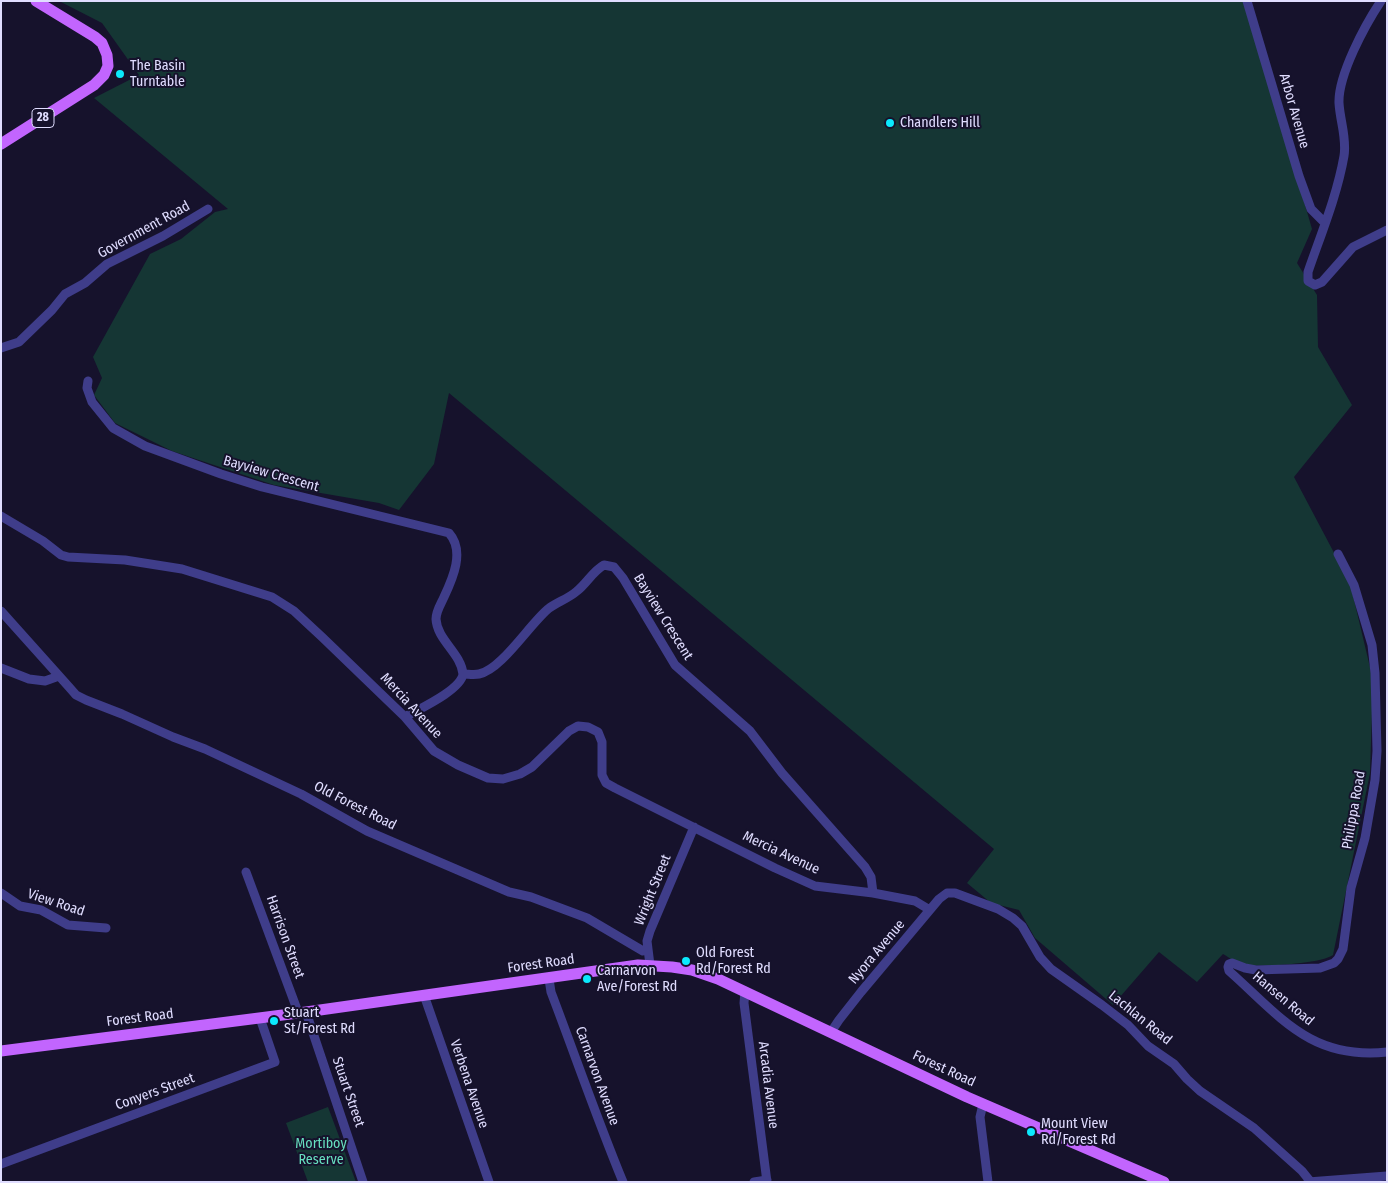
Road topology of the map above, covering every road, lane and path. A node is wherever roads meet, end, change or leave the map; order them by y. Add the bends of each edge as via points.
1 (36, 1) edge
2 (1247, 1) edge
3 (1381, 1) edge
4 (1, 144) edge
5 (208, 210) dead end
6 (1325, 223) junction
7 (1387, 230) edge
8 (1, 348) edge
9 (88, 381) dead end
10 (1, 516) edge
11 (1338, 554) dead end
12 (1, 612) edge
13 (1, 668) edge
14 (463, 674) junction
15 (59, 676) junction
16 (405, 717) junction
17 (694, 827) junction
18 (246, 872) dead end
19 (1, 893) edge
20 (873, 893) junction
21 (947, 893) joint
22 (930, 910) junction
23 (106, 928) dead end
24 (647, 941) junction
25 (643, 951) junction
26 (644, 965) junction
27 (1228, 966) joint
28 (548, 978) junction
29 (745, 991) junction
30 (424, 995) junction
31 (302, 1012) junction
32 (260, 1018) junction
33 (832, 1032) junction
34 (1, 1051) edge
35 (1387, 1052) edge
36 (983, 1104) junction
37 (1, 1164) edge
38 (1387, 1176) edge
39 (767, 1181) edge
40 (363, 1182) edge
41 (489, 1182) edge
42 (622, 1182) edge
43 (754, 1182) edge
44 (988, 1182) edge
45 (1164, 1182) edge
46 (1309, 1182) edge

1 - 4 main road, 28 via 100,40 108,66 94,85
2 - 6 street, Arbor Avenue via 1299,176 1311,209
3 - 6 street via 1360,34 1340,92 1344,154 1337,189
5 - 8 street, Government Road via 108,264 65,294 18,342
6 - 7 street via 1307,275 1308,281 1315,285 1325,279 1353,247
9 - 14 street, Bayview Crescent via 92,402 113,428 145,446 262,487 449,533 456,540 458,549 456,565 436,619
10 - 16 street, Mercia Avenue via 61,555 126,560 182,569 272,597 294,611
11 - 27 street, Philippa Road via 1354,585 1372,645 1377,751 1367,830 1353,881 1343,949 1334,963 1324,967 1262,970 1232,963
12 - 15 street
13 - 15 street via 29,679 45,681
14 - 16 street via 463,678 445,694
14 - 20 street, Bayview Crescent via 478,674 490,669 548,609 576,593 597,569 604,564 614,568 675,666 750,731 782,773 865,867 872,880
15 - 25 street, Old Forest Road via 76,695 86,700 280,783 368,831 509,892 587,918
16 - 17 street, Mercia Avenue via 434,751 488,778 504,779 532,767 568,731 578,726 588,727 598,732 602,742 602,775 606,782
17 - 20 street, Mercia Avenue via 815,886
17 - 24 street, Wright Street
18 - 31 street, Harrison Street
19 - 23 street, View Road via 20,906 41,910 68,925
20 - 22 street, Mercia Avenue via 915,901
21 - 22 street, Nyora Avenue
21 - 46 street, Lachlan Road via 998,909 1013,918 1022,926 1051,970 1102,1004 1148,1046 1174,1064 1200,1091 1254,1128 1302,1171
22 - 33 street, Nyora Avenue
24 - 25 street
24 - 26 street, Wright Street
25 - 26 street
26 - 28 main road, Forest Road
26 - 29 main road, Forest Road via 692,970
27 - 35 street, Hansen Road via 1303,1036 1344,1051
28 - 30 main road, Forest Road
28 - 42 street, Carnarvon Avenue
29 - 33 main road, Forest Road
29 - 39 street, Arcadia Avenue
30 - 31 main road, Forest Road
30 - 41 street, Verbena Avenue
31 - 32 main road, Forest Road
31 - 40 street, Stuart Street
32 - 34 main road, Forest Road
32 - 37 street, Conyers Street via 275,1062
33 - 36 main road, Forest Road
36 - 44 street via 980,1117
36 - 45 main road, Forest Road
38 - 46 street
39 - 43 street

